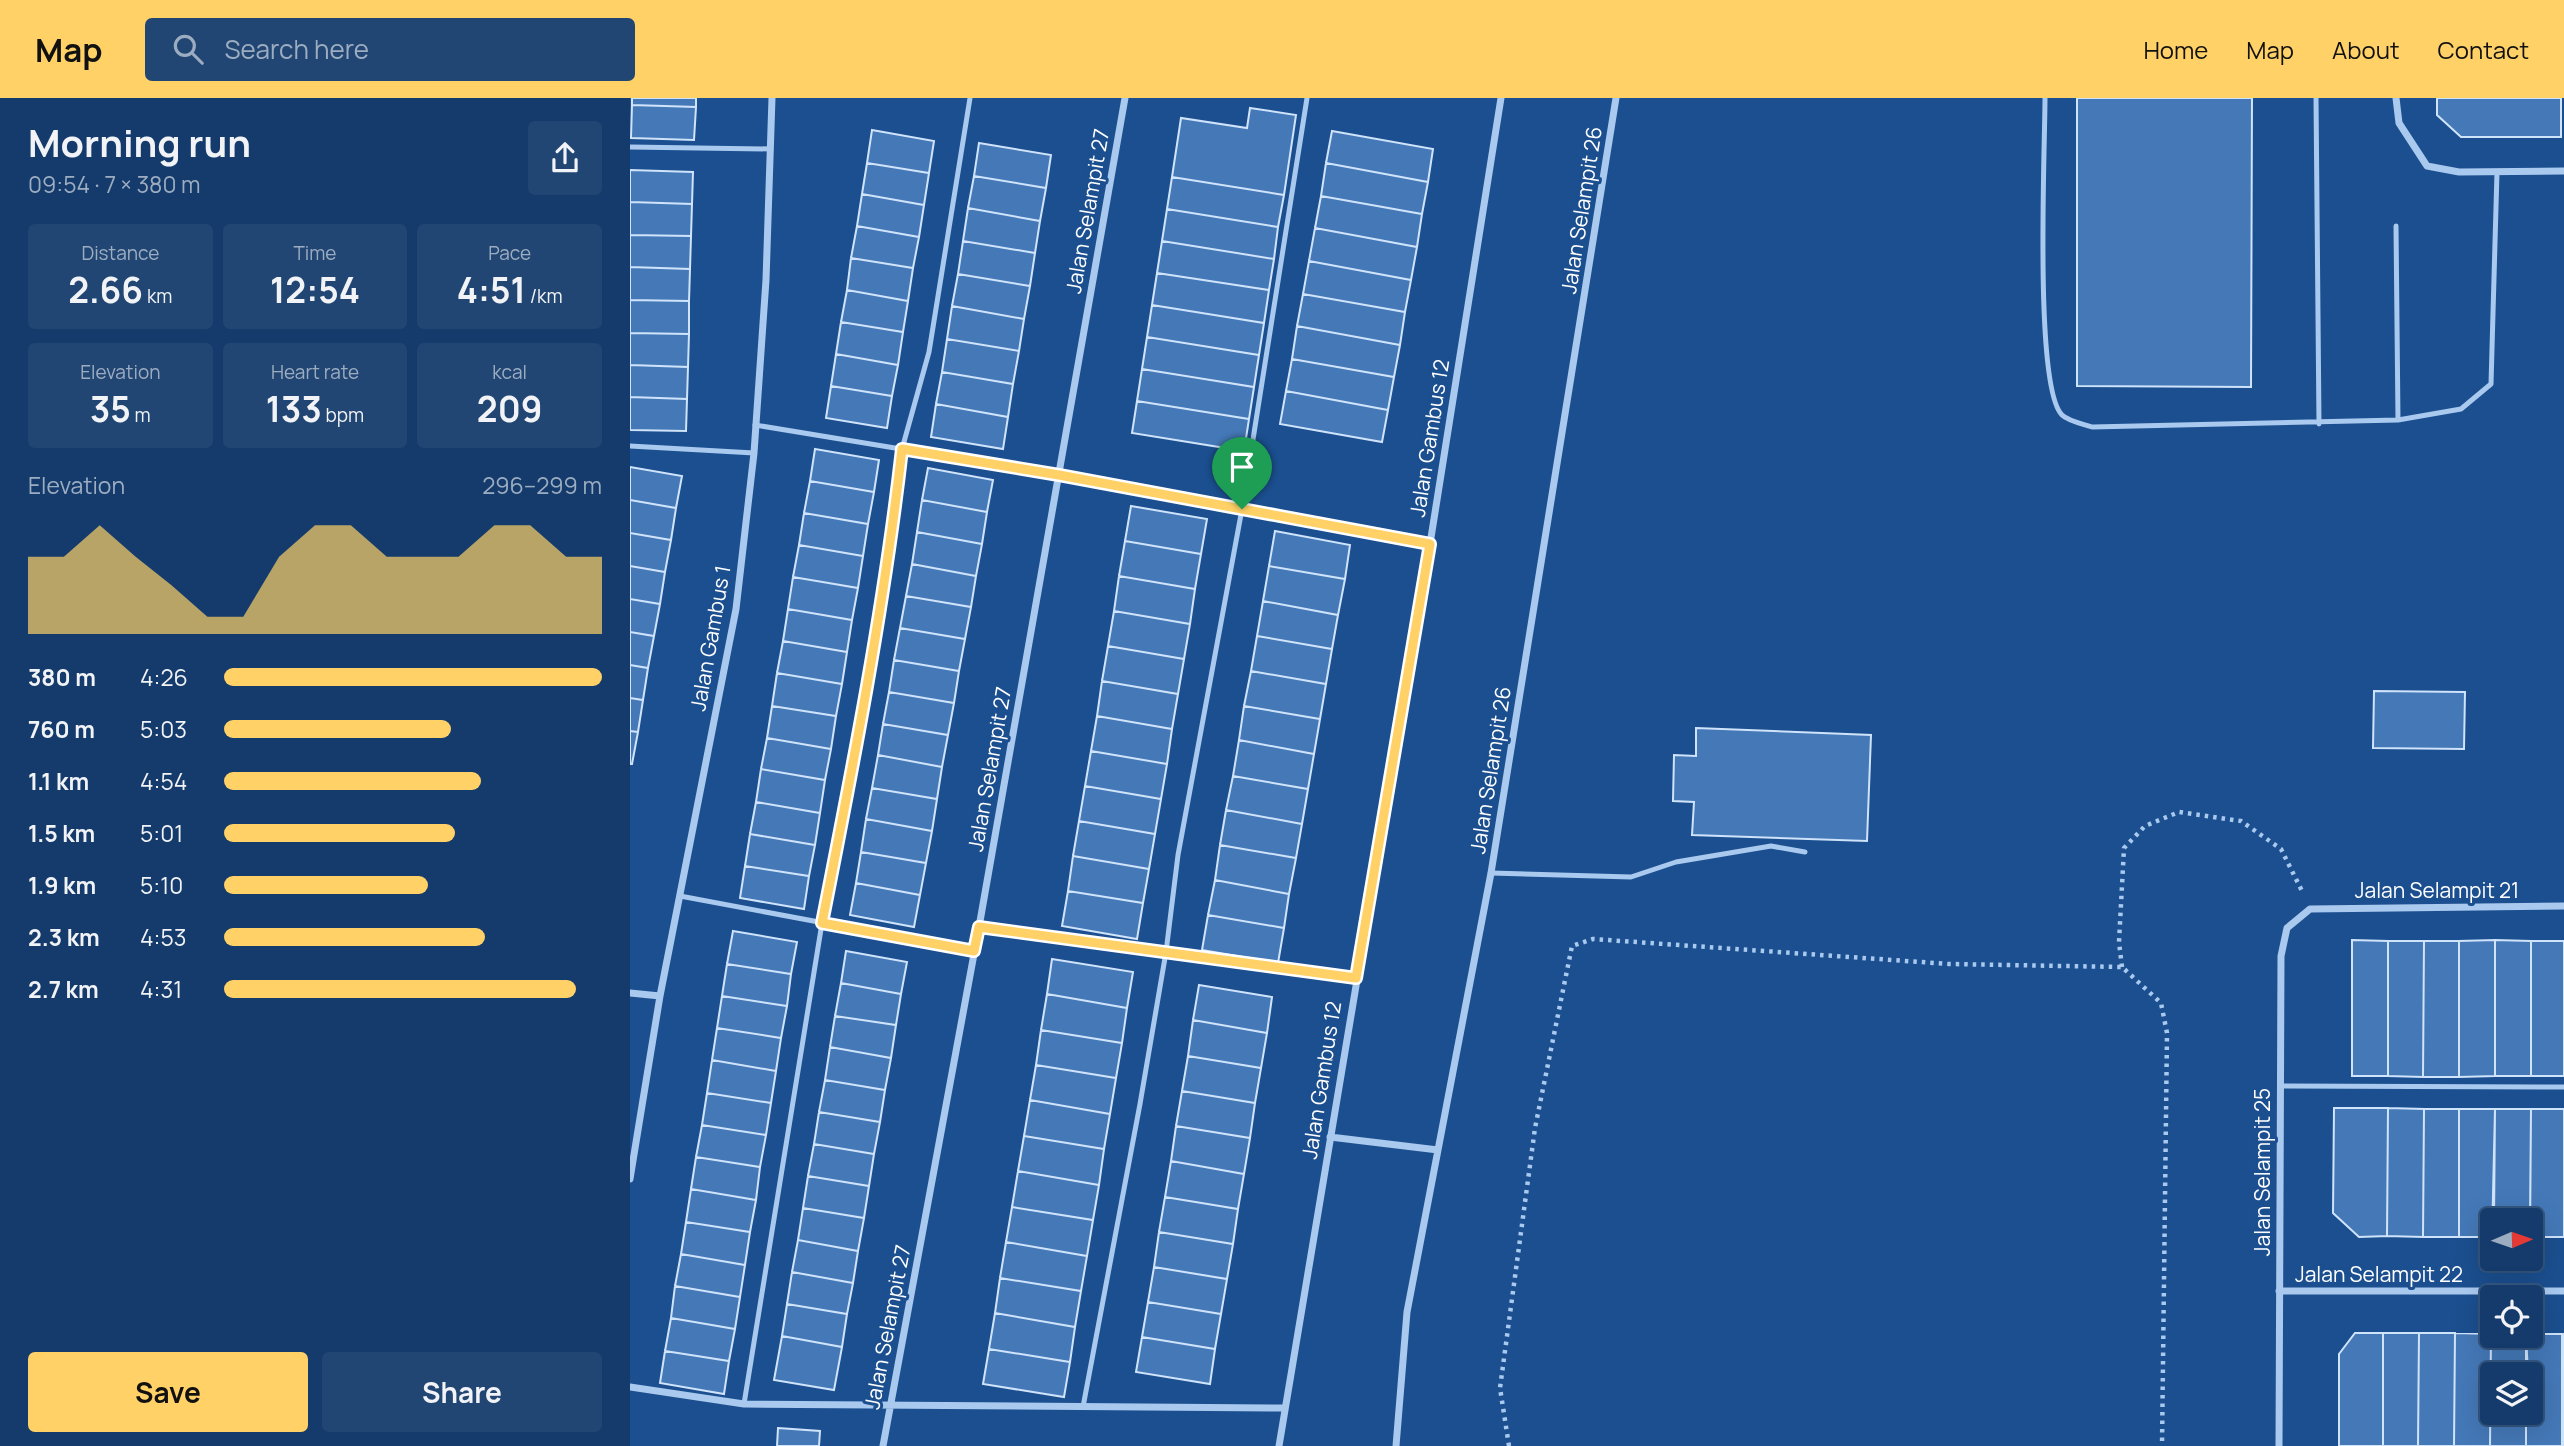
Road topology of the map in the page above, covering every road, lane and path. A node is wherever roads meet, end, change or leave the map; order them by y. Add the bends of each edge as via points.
1 (772, 98) edge
2 (970, 98) edge
3 (1125, 98) edge
4 (1307, 98) edge
5 (1501, 98) edge
6 (1616, 98) edge
7 (2045, 98) edge
8 (2316, 98) edge
9 (2396, 98) edge
10 (630, 147) edge
11 (771, 149) junction
12 (2564, 171) edge
13 (2497, 172) junction
14 (2396, 226) dead end
15 (2399, 420) junction
16 (2319, 424) junction
17 (755, 425) junction
18 (630, 446) edge
19 (902, 449) junction
20 (754, 453) junction
21 (1059, 475) junction
22 (1242, 509) junction
23 (1430, 544) junction
24 (1805, 852) dead end
25 (1491, 873) junction
26 (680, 896) junction
27 (2564, 906) edge
28 (2310, 909) junction
29 (822, 923) junction
30 (979, 927) junction
31 (974, 951) junction
32 (1166, 952) junction
33 (2122, 967) junction
34 (1356, 978) junction
35 (630, 993) edge
36 (660, 996) junction
37 (2280, 1086) junction
38 (2564, 1087) edge
39 (1330, 1137) junction
40 (1438, 1150) junction
41 (630, 1179) edge
42 (2279, 1291) junction
43 (2564, 1292) edge
44 (630, 1387) edge
45 (744, 1404) junction
46 (891, 1406) junction
47 (1083, 1407) junction
48 (1285, 1408) junction
49 (883, 1446) edge
50 (1279, 1446) edge
51 (1396, 1446) edge
52 (1509, 1446) edge
53 (2162, 1446) edge
54 (2279, 1446) edge

1 - 11 street, Jalan Gambus 1
2 - 19 lane via 929,352
3 - 21 street, Jalan Selampit 27
4 - 22 lane
5 - 23 street, Jalan Gambus 12
6 - 25 street, Jalan Selampit 26
7 - 16 lane via 2044,352 2053,401 2063,416 2092,427
8 - 16 lane
9 - 13 street via 2399,123 2427,166
10 - 11 lane
11 - 17 street, Jalan Gambus 1
12 - 13 street
13 - 15 lane via 2491,384 2461,409
14 - 15 lane
15 - 16 lane
17 - 19 lane
17 - 20 street, Jalan Gambus 1
18 - 20 lane
19 - 21 lane
19 - 29 lane via 854,762
20 - 26 street, Jalan Gambus 1 via 736,609
21 - 22 lane
21 - 30 street, Jalan Selampit 27
22 - 23 lane
22 - 32 lane via 1178,855
23 - 34 street, Jalan Gambus 12
24 - 25 lane via 1771,846 1676,862 1631,877
25 - 40 street, Jalan Selampit 26
26 - 29 lane
26 - 36 street, Jalan Gambus 1
27 - 28 street, Jalan Selampit 21
28 - 33 path via 2281,849 2241,821 2179,812 2144,826 2124,848
28 - 37 street, Jalan Selampit 25 via 2287,928 2281,956
29 - 31 lane
29 - 45 lane
30 - 31 street, Jalan Selampit 27
30 - 32 lane
31 - 46 street, Jalan Selampit 27
32 - 34 lane
32 - 47 lane
33 - 52 path via 1949,964 1620,940 1593,939 1572,946 1535,1128 1500,1388
33 - 53 path via 2161,1003 2166,1033
34 - 39 street, Jalan Gambus 12
35 - 36 street
36 - 41 street, Jalan Gambus 1
37 - 38 lane
37 - 42 street, Jalan Selampit 25
39 - 40 street
39 - 48 street, Jalan Gambus 12
40 - 51 street, Jalan Selampit 26 via 1407,1312
42 - 43 street, Jalan Selampit 22
42 - 54 street, Jalan Selampit 25
44 - 45 street
45 - 46 street
46 - 47 street
46 - 49 street, Jalan Selampit 27
47 - 48 street
48 - 50 street, Jalan Gambus 12

